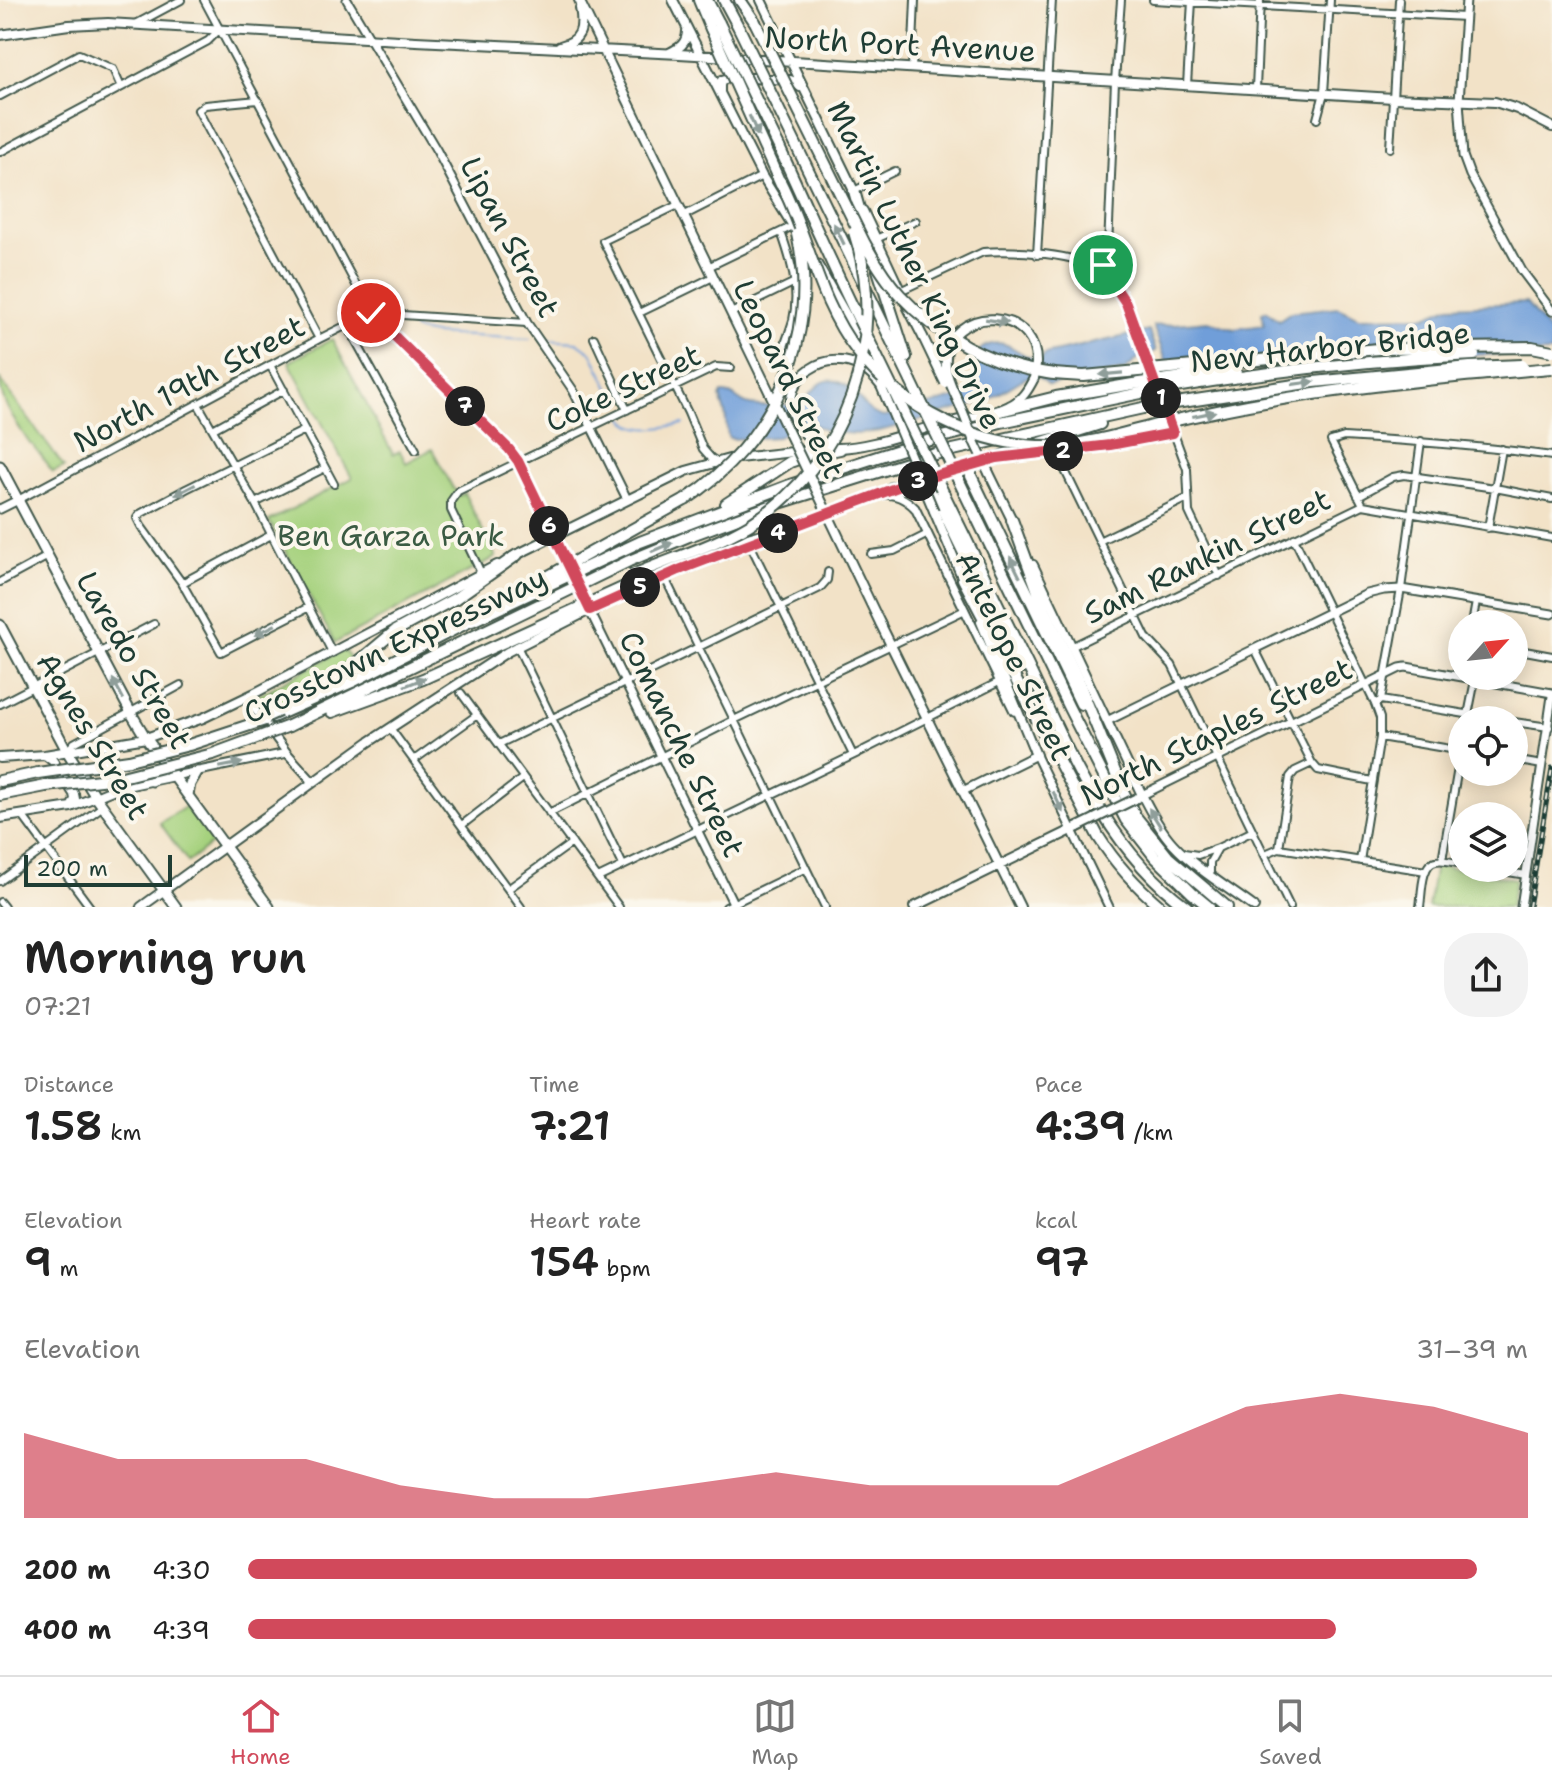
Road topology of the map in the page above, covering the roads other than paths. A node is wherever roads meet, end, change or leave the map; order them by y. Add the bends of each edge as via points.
1 (181, 0) edge
2 (204, 0) edge
3 (347, 0) edge
4 (579, 0) edge
5 (673, 0) edge
6 (699, 0) edge
7 (707, 0) edge
8 (724, 0) edge
9 (742, 0) edge
10 (761, 0) edge
11 (915, 0) edge
12 (1052, 0) edge
13 (1121, 0) edge
14 (1153, 0) edge
15 (1330, 0) edge
16 (1399, 0) edge
17 (1466, 0) edge
18 (1192, 1) edge
19 (1260, 3) edge
20 (1330, 10) junction
21 (1399, 13) junction
22 (1465, 17) junction
23 (136, 24) junction
24 (686, 26) junction
25 (715, 26) junction
26 (220, 29) junction
27 (0, 35) edge
28 (370, 38) junction
29 (548, 48) junction
30 (604, 51) junction
31 (668, 54) junction
32 (700, 56) junction
33 (790, 62) junction
34 (912, 69) junction
35 (1047, 77) junction
36 (1115, 81) junction
37 (1187, 85) junction
38 (121, 87) junction
39 (1256, 88) junction
40 (1324, 93) junction
41 (806, 94) junction
42 (721, 95) junction
43 (0, 96) edge
44 (1393, 98) junction
45 (258, 100) junction
46 (1459, 101) junction
47 (1317, 119) dead end
48 (1552, 127) edge
49 (1390, 148) dead end
50 (0, 152) edge
51 (895, 171) dead end
52 (762, 176) junction
53 (780, 181) junction
54 (834, 182) junction
55 (854, 191) junction
56 (678, 205) junction
57 (683, 216) junction
58 (916, 221) dead end
59 (793, 226) junction
60 (781, 232) junction
61 (876, 239) junction
62 (1037, 255) junction
63 (708, 267) junction
64 (1101, 270) junction
65 (713, 277) junction
66 (795, 282) junction
67 (900, 291) junction
68 (1552, 311) edge
69 (371, 313) junction
70 (639, 313) junction
71 (731, 313) junction
72 (527, 323) junction
73 (347, 325) junction
74 (594, 338) dead end
75 (319, 339) junction
76 (900, 350) junction
77 (1552, 351) edge
78 (779, 362) dead end
79 (270, 365) junction
80 (1552, 367) edge
81 (731, 368) dead end
82 (881, 386) junction
83 (675, 387) junction
84 (1140, 388) junction
85 (284, 390) junction
86 (198, 404) junction
87 (1143, 408) junction
88 (627, 410) junction
89 (996, 412) junction
90 (591, 426) junction
91 (213, 429) junction
92 (305, 430) junction
93 (1173, 433) junction
94 (927, 441) joint
95 (1421, 441) junction
96 (974, 442) junction
97 (703, 449) junction
98 (840, 449) junction
99 (1502, 449) junction
100 (416, 450) dead end
101 (1056, 452) junction
102 (935, 454) joint
103 (1552, 456) edge
104 (997, 458) junction
105 (518, 461) junction
106 (717, 462) junction
107 (234, 465) junction
108 (0, 466) edge
109 (971, 466) junction
110 (325, 468) junction
111 (697, 468) junction
112 (1417, 477) junction
113 (334, 484) dead end
114 (892, 488) junction
115 (1495, 488) junction
116 (876, 495) junction
117 (1358, 496) junction
118 (1188, 498) junction
119 (627, 499) junction
120 (1552, 499) edge
121 (18, 500) junction
122 (255, 503) junction
123 (1363, 505) junction
124 (0, 509) edge
125 (1410, 514) junction
126 (708, 516) junction
127 (1012, 520) junction
128 (790, 528) junction
129 (1488, 528) junction
130 (928, 534) junction
131 (271, 535) junction
132 (1294, 538) junction
133 (1552, 538) edge
134 (555, 540) junction
135 (1099, 541) junction
136 (750, 544) junction
137 (871, 554) dead end
138 (517, 555) junction
139 (48, 556) junction
140 (828, 572) dead end
141 (481, 573) junction
142 (664, 576) junction
143 (1219, 576) junction
144 (963, 579) junction
145 (0, 582) edge
146 (182, 583) junction
147 (1401, 589) junction
148 (1476, 602) junction
149 (309, 607) junction
150 (781, 607) junction
151 (588, 608) junction
152 (965, 610) junction
153 (1475, 610) edge
154 (1330, 613) junction
155 (1552, 614) edge
156 (1135, 617) junction
157 (472, 621) junction
158 (154, 624) dead end
159 (0, 625) edge
160 (891, 645) junction
161 (517, 646) junction
162 (698, 647) junction
163 (1071, 647) junction
164 (1255, 649) junction
165 (99, 652) junction
166 (332, 652) junction
167 (1528, 652) edge
168 (1552, 656) edge
169 (451, 666) junction
170 (1448, 674) edge
171 (1386, 675) junction
172 (817, 680) junction
173 (999, 682) junction
174 (625, 683) junction
175 (181, 685) dead end
176 (1183, 685) junction
177 (1366, 685) junction
178 (33, 687) junction
179 (1526, 690) edge
180 (255, 693) junction
181 (461, 693) dead end
182 (1552, 695) edge
183 (1378, 702) junction
184 (0, 704) edge
185 (1047, 707) junction
186 (281, 712) junction
187 (131, 713) junction
188 (1448, 714) edge
189 (477, 715) junction
190 (927, 718) junction
191 (552, 719) junction
192 (734, 720) junction
193 (1107, 721) junction
194 (1291, 721) junction
195 (1528, 724) edge
196 (289, 726) junction
197 (1549, 727) junction
198 (390, 728) junction
199 (1380, 737) junction
200 (146, 738) junction
201 (499, 744) junction
202 (1448, 747) edge
203 (87, 748) junction
204 (67, 751) junction
205 (287, 753) junction
206 (45, 755) junction
207 (853, 755) junction
208 (1036, 755) junction
209 (660, 757) junction
210 (1219, 757) junction
211 (0, 758) edge
212 (414, 760) junction
213 (1528, 762) edge
214 (1312, 763) junction
215 (165, 764) junction
216 (76, 765) junction
217 (1542, 765) junction
218 (197, 772) junction
219 (174, 776) junction
220 (523, 778) junction
221 (0, 781) edge
222 (152, 781) junction
223 (1372, 781) junction
224 (313, 782) junction
225 (1455, 786) edge
226 (1122, 789) junction
227 (963, 791) junction
228 (588, 793) junction
229 (0, 795) edge
230 (188, 795) junction
231 (770, 795) junction
232 (1140, 796) junction
233 (96, 797) junction
234 (103, 806) junction
235 (71, 807) junction
236 (549, 813) junction
237 (22, 815) junction
238 (0, 818) edge
239 (462, 825) junction
240 (1074, 828) junction
241 (697, 830) junction
242 (1253, 831) junction
243 (572, 843) junction
244 (225, 845) junction
245 (46, 847) junction
246 (1218, 848) junction
247 (1279, 848) junction
248 (1183, 853) junction
249 (1265, 854) junction
250 (1442, 860) junction
251 (1360, 861) junction
252 (1448, 861) edge
253 (1528, 861) edge
254 (623, 865) junction
255 (998, 865) junction
256 (806, 868) junction
257 (1426, 871) junction
258 (1210, 875) junction
259 (598, 878) junction
260 (0, 881) edge
261 (1525, 882) edge
262 (508, 889) junction
263 (164, 890) junction
264 (0, 902) edge
265 (926, 904) edge
266 (1288, 904) edge
267 (1108, 905) edge
268 (731, 906) edge
269 (4, 907) edge
270 (90, 907) edge
271 (141, 907) edge
272 (176, 907) edge
273 (269, 907) edge
274 (521, 907) edge
275 (618, 907) edge
276 (825, 907) edge
277 (914, 907) edge
278 (1020, 907) edge
279 (1098, 907) edge
280 (1161, 907) edge
281 (1187, 907) edge
282 (1209, 907) edge
283 (1227, 907) edge
284 (1254, 907) edge
285 (1420, 907) edge
286 (1521, 907) edge

1 - 23 street
2 - 26 street, Comanche Street
3 - 28 street, Lipan Street
4 - 29 main road via 577,38
4 - 30 main road, Leopard Street
5 - 24 main road
6 - 25 highway
7 - 25 highway
76 -> 8 highway, bridge
9 - 54 highway, bridge
10 - 33 main road, Martin Luther King Drive
11 - 34 street
12 - 35 street
13 - 36 street
14 - 18 street
15 - 20 street
16 - 21 street
17 - 22 street
18 - 19 street
18 - 37 street
19 - 20 street
19 - 39 street
20 - 21 street
20 - 40 street
21 - 22 street
21 - 44 street
22 - 46 street
23 - 26 main road, North Port Avenue
23 - 27 main road, North Port Avenue via 69,25
24 - 31 main road via 684,43
24 - 32 main road
25 -> 53 highway, bridge
25 - 185 highway, bridge via 779,147
26 - 28 main road, North Port Avenue
26 - 38 street via 208,41
26 - 45 street, Comanche Street
28 - 29 main road, North Port Avenue
28 - 72 street, Lipan Street via 437,151
29 - 30 main road, North Port Avenue
30 - 31 main road, North Port Avenue
30 - 56 main road, Leopard Street
31 - 32 main road, North Port Avenue
32 - 33 main road, North Port Avenue
32 - 42 main road
33 - 34 main road, North Port Avenue
33 - 41 main road, Martin Luther King Drive
34 - 35 main road, North Port Avenue
35 - 36 main road, North Port Avenue
35 - 62 street
36 - 37 main road, North Port Avenue
36 - 64 street via 1108,248
37 - 39 main road, North Port Avenue
38 - 43 street via 113,69 79,54
38 - 50 street
39 - 40 main road, North Port Avenue
40 - 44 main road, North Port Avenue
40 - 47 street
41 - 42 main road via 790,80 732,77 722,80
41 - 55 main road, Martin Luther King Drive
42 - 52 main road
44 - 46 main road, North Port Avenue
44 - 49 street
45 - 69 street, Comanche Street
45 - 75 street via 198,110
46 - 48 main road, North Port Avenue via 1508,105
46 - 68 street via 1463,156 1470,175 1522,271
51 - 55 street
52 - 57 street
52 - 59 main road
53 -> 80 highway, bridge via 824,293 858,352 906,399 982,436 1049,446 1074,444 1290,398
53 - 157 highway, bridge via 802,268 801,323 781,392 753,438 724,471 685,500
77 -> 54 highway, bridge via 1378,349 1084,376 1025,369 962,343 899,294 865,244
54 - 169 highway, bridge via 858,246 866,327 846,413 814,467 777,505 729,536 631,576
55 - 61 main road, Martin Luther King Drive
55 - 76 highway
56 - 57 main road, Leopard Street
56 - 70 street via 603,241
57 - 63 main road, Leopard Street
58 - 61 street
59 - 60 street
59 - 82 main road
60 - 63 street
60 - 66 street
61 - 67 main road, Martin Luther King Drive
62 - 64 street via 1068,256
62 - 67 street via 983,252
63 - 65 main road, Leopard Street
64 - 93 street via 1126,303
65 - 70 street
65 - 71 main road, Leopard Street
66 - 71 street
66 - 78 street via 794,316
67 - 96 main road, Martin Luther King Drive, bridge
69 - 72 street
69 - 73 street, North 19th Street
69 - 105 street, Comanche Street
70 - 83 street
71 - 160 main road, Leopard Street, bridge
72 - 90 street, Lipan Street
73 - 75 street, North 19th Street
73 - 100 street
74 - 88 street
75 - 79 street, North 19th Street
76 - 282 highway, bridge via 1126,820 1155,857
77 - 84 highway, New Harbor Bridge, bridge via 1378,360
79 - 85 street
79 - 86 street, North 19th Street
87 -> 80 highway, New Harbor Bridge, bridge via 1314,382 1506,365
81 - 83 street, Coke Street via 716,367
82 - 98 main road, bridge via 867,371 849,363 828,361 801,376 792,395 800,429 816,443
82 - 144 main road, bridge
83 - 88 street, Coke Street
83 - 97 street
84 - 89 highway via 1056,397
84 - 94 highway, New Harbor Bridge
85 - 91 street
85 - 92 street
86 - 91 street
86 - 121 street, North 19th Street
87 - 102 highway, New Harbor Bridge
87 - 104 highway
88 - 90 street, Coke Street
96 -> 89 main road, bridge via 945,367 958,333 982,319 1012,323 1031,342 1036,359 1034,378 1022,397
89 - 98 main road, Crosstown Expressway
90 - 105 street, Coke Street
90 - 119 street, Lipan Street
91 - 107 street
92 - 107 street
92 - 110 street
93 - 101 main road
93 - 118 street via 1187,469
94 - 126 highway, Crosstown Expressway
95 - 99 street
95 - 112 street
95 - 117 street via 1331,441
96 - 127 main road, Martin Luther King Drive, bridge
97 - 106 street
97 - 111 street
98 - 106 main road, Crosstown Expressway
98 - 126 highway via 790,462
99 - 103 street
99 - 115 street
101 - 104 main road
101 - 135 street
196 -> 102 highway, Crosstown Expressway via 629,561 773,505
104 - 109 main road
105 - 134 street, Comanche Street
105 - 141 street, Coke Street via 458,491 451,501
106 - 111 main road, Crosstown Expressway
107 - 122 street
107 -> 146 street via 137,518
108 - 121 main road, Laredo Street
109 - 114 main road
226 -> 109 highway via 971,476
110 - 113 street
110 - 122 street
111 - 119 main road, Crosstown Expressway
112 - 115 street
112 - 117 street via 1393,477
112 - 125 street
114 - 116 main road
114 - 185 highway via 922,487 939,502 1012,652
115 - 120 street
115 - 129 street
116 - 128 main road
116 - 130 street, Antelope Street via 906,499
117 - 123 street
118 - 135 street
118 - 143 street via 1192,521
119 - 134 main road, Crosstown Expressway
121 - 124 street
121 - 139 main road, Laredo Street
122 - 131 street
123 - 125 street, Sam Rankin Street
123 - 132 street, Sam Rankin Street
125 - 129 street, Sam Rankin Street
125 - 147 street
126 - 157 highway, Crosstown Expressway
127 - 163 main road, Martin Luther King Drive
127 - 226 highway
128 - 136 main road
128 - 169 highway via 677,563
129 - 133 street, Sam Rankin Street
130 - 137 street via 894,551
130 - 152 street, Antelope Street
131 - 146 street
131 - 149 street
132 - 143 street, Sam Rankin Street
132 - 154 street
134 - 138 main road, Crosstown Expressway
134 - 151 street, Comanche Street, bridge
135 - 156 street
136 - 142 main road
136 - 150 street
138 - 141 main road, Crosstown Expressway
138 - 186 highway via 456,598 395,631 346,672
139 - 145 street
139 - 165 main road, Laredo Street
140 - 150 street via 820,588
141 - 166 main road, Crosstown Expressway
142 - 151 main road
142 - 162 street
143 - 156 street, Sam Rankin Street
144 - 208 main road
144 - 280 highway via 1098,836
149 -> 146 street via 221,652
147 - 148 street
147 - 154 street via 1367,594
147 - 171 street
148 - 153 street
148 - 155 street
149 - 166 street
150 - 162 street
150 - 172 street
151 - 161 main road
151 - 174 street, Comanche Street
152 - 160 street
152 - 173 street, Antelope Street
154 - 164 street
154 - 177 street
156 - 163 street, Sam Rankin Street
156 - 176 street
157 - 186 highway
158 - 165 street
159 - 178 main road, Agnes Street
160 - 172 street
160 - 190 main road, Leopard Street
161 - 191 street
161 - 198 main road
162 - 174 street
162 - 192 street
163 - 193 main road, Martin Luther King Drive
164 - 176 street
164 - 194 street
165 - 178 street
187 -> 165 main road, Laredo Street
166 - 180 main road, Crosstown Expressway
167 - 168 street
196 -> 169 highway
170 - 171 street, North Staples Street via 1406,667
171 - 177 street, North Staples Street
171 - 183 street
172 - 192 street
172 - 207 street
173 - 190 street
173 - 208 street, Antelope Street
174 - 191 street
174 - 209 street, Comanche Street
175 - 187 street
176 - 193 street
176 - 210 street
177 - 183 street
177 - 194 street, North Staples Street
178 - 184 street
178 - 204 main road, Agnes Street
179 - 182 street, North Staples Street
180 - 200 main road, Crosstown Expressway
180 - 205 street via 253,707
181 - 189 street
182 - 197 street
183 - 188 street
183 - 199 street
185 - 281 highway via 1118,836
186 - 221 highway, Crosstown Expressway, bridge via 129,760
187 - 200 main road, Laredo Street
187 - 204 street
189 - 201 street
189 - 212 street
190 - 207 street
190 - 227 main road, Leopard Street
191 - 201 street
191 - 228 street
192 - 209 street
192 - 231 street
193 - 232 main road, Martin Luther King Drive
194 - 210 street, North Staples Street
194 - 214 street
195 - 197 street
196 - 229 highway, Crosstown Expressway, bridge via 213,754 118,778
197 - 217 street
198 - 212 street
198 - 224 main road
199 - 202 street
199 - 223 street
200 - 203 main road, Crosstown Expressway
200 - 215 main road, Laredo Street
201 - 220 street
203 - 204 main road, Crosstown Expressway
203 - 216 main road
204 - 206 main road, Crosstown Expressway
204 - 216 main road, Agnes Street
218 -> 205 street
205 - 224 street
206 - 211 main road, Crosstown Expressway
206 - 235 main road via 74,794
207 - 231 street
208 - 227 street
208 -> 240 street, Antelope Street
209 - 228 street
209 - 241 street, Comanche Street
210 - 232 street, North Staples Street
210 - 242 street
212 - 239 street
213 - 217 street
214 - 223 street via 1318,770
214 - 247 street via 1290,777
215 - 219 main road, Laredo Street
215 - 222 main road
216 - 233 main road, Agnes Street
217 - 253 street
218 - 219 street
218 - 230 main road
219 - 222 main road
219 - 230 main road, Laredo Street
220 - 236 street
220 - 239 street
222 - 233 main road
223 - 251 street
224 - 244 main road
225 - 250 street
226 - 283 highway via 1168,857
227 - 255 main road, Leopard Street
228 - 236 street
228 - 254 street
230 - 244 main road, Laredo Street
231 - 241 street
231 - 256 street
232 - 240 main road, North Staples Street, bridge
248 -> 232 main road, Martin Luther King Drive
233 - 234 main road, Agnes Street
233 - 235 main road
234 - 245 street
234 - 263 main road, Agnes Street
235 - 237 main road
236 - 243 street
237 - 238 main road
237 - 245 street
239 - 262 street
240 - 255 main road, North Staples Street
240 - 267 street, Antelope Street
241 - 254 street
241 - 268 street, Comanche Street
242 - 246 street
242 - 249 street
243 - 259 street
243 - 262 street
244 - 263 main road
244 - 273 main road, Laredo Street
245 - 260 street
245 - 270 street
246 - 248 street via 1198,855
246 - 258 street
247 - 249 street
247 - 251 street
248 - 258 main road, Martin Luther King Drive
249 - 266 street
250 - 252 street
250 - 257 street via 1429,864
251 - 257 street
254 - 259 street
255 - 265 main road, North Staples Street
255 - 278 main road, Leopard Street
256 - 268 street
256 - 276 street
257 - 285 street
258 - 284 main road, Martin Luther King Drive
259 - 275 street
261 - 286 street
262 - 274 street
263 - 271 main road
263 - 272 main road, Agnes Street
264 - 269 street
265 - 277 main road, North Staples Street
267 - 279 street

